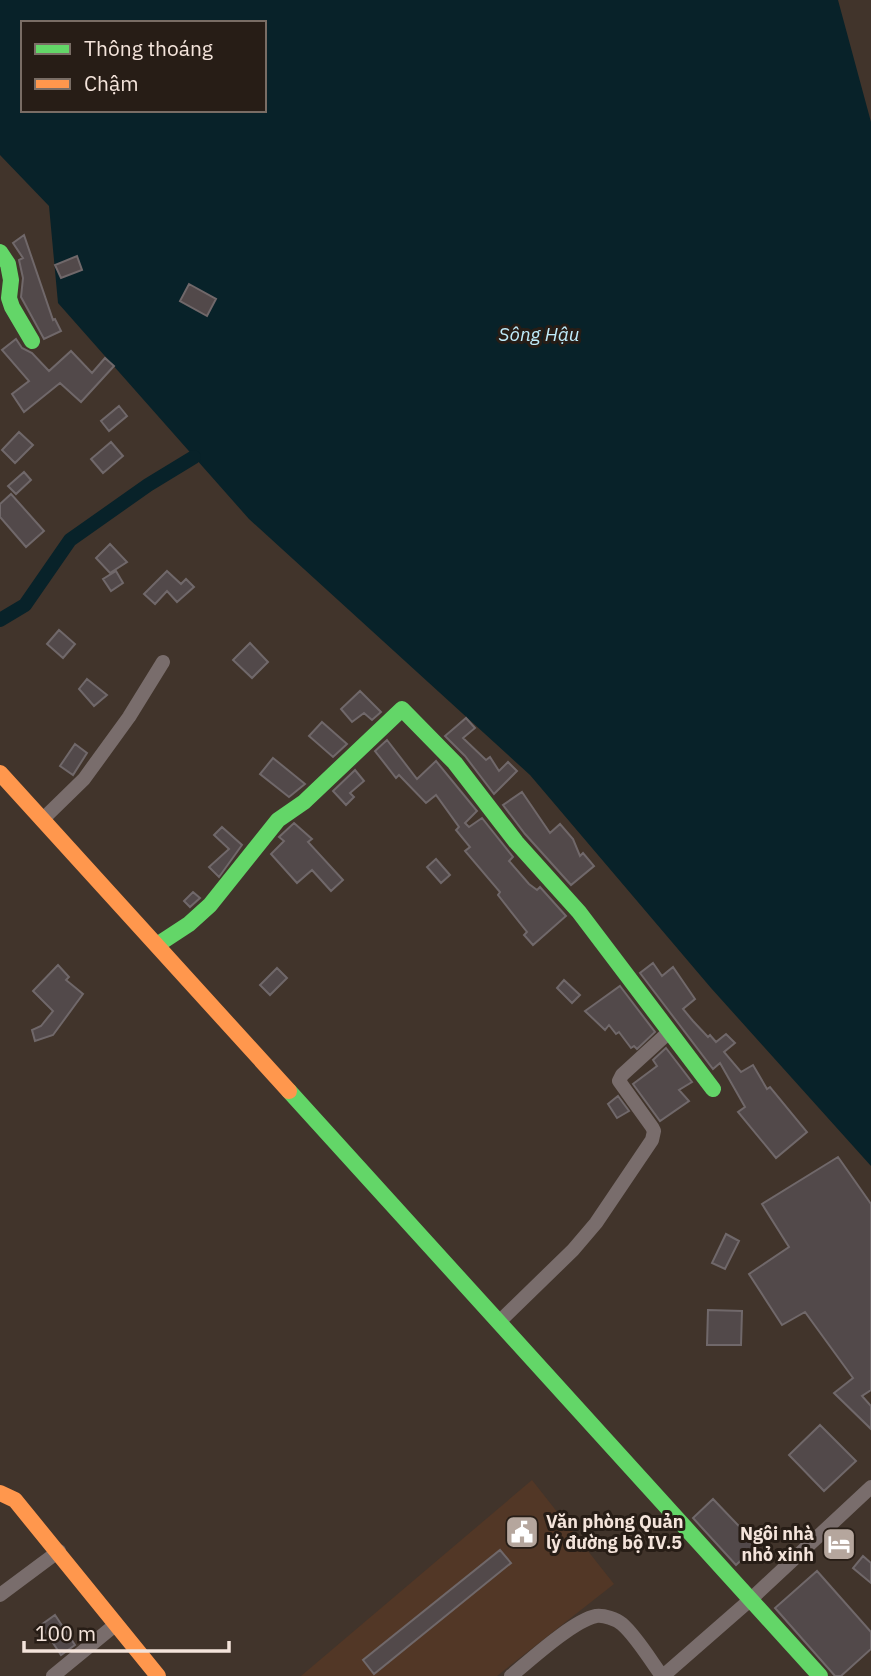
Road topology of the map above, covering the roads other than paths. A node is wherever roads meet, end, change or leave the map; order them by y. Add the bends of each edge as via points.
1 (0, 252) edge
2 (32, 341) dead end
3 (163, 662) dead end
4 (0, 773) edge
5 (42, 820) junction
6 (157, 945) junction
7 (669, 1032) junction
8 (713, 1089) dead end
9 (499, 1322) junction
10 (871, 1488) edge
11 (0, 1493) edge
12 (58, 1551) junction
13 (0, 1595) edge
14 (750, 1601) junction
15 (115, 1625) junction
16 (53, 1676) edge
17 (158, 1676) edge
18 (511, 1676) edge
19 (663, 1676) edge
20 (820, 1676) edge

1 - 2 street via 9,272 12,307
3 - 5 street via 85,779
4 - 5 street
5 - 6 street
6 - 7 street via 188,926 289,809 304,802 402,709 455,763 516,842 579,912
6 - 9 street
7 - 8 street
7 - 9 street via 619,1081 654,1131 652,1140 596,1223
9 - 14 street
10 - 14 street
11 - 12 street via 15,1500
12 - 13 street
12 - 15 street
14 - 19 street
14 - 20 street
15 - 16 street
15 - 17 street
18 - 19 street via 596,1616 622,1624

